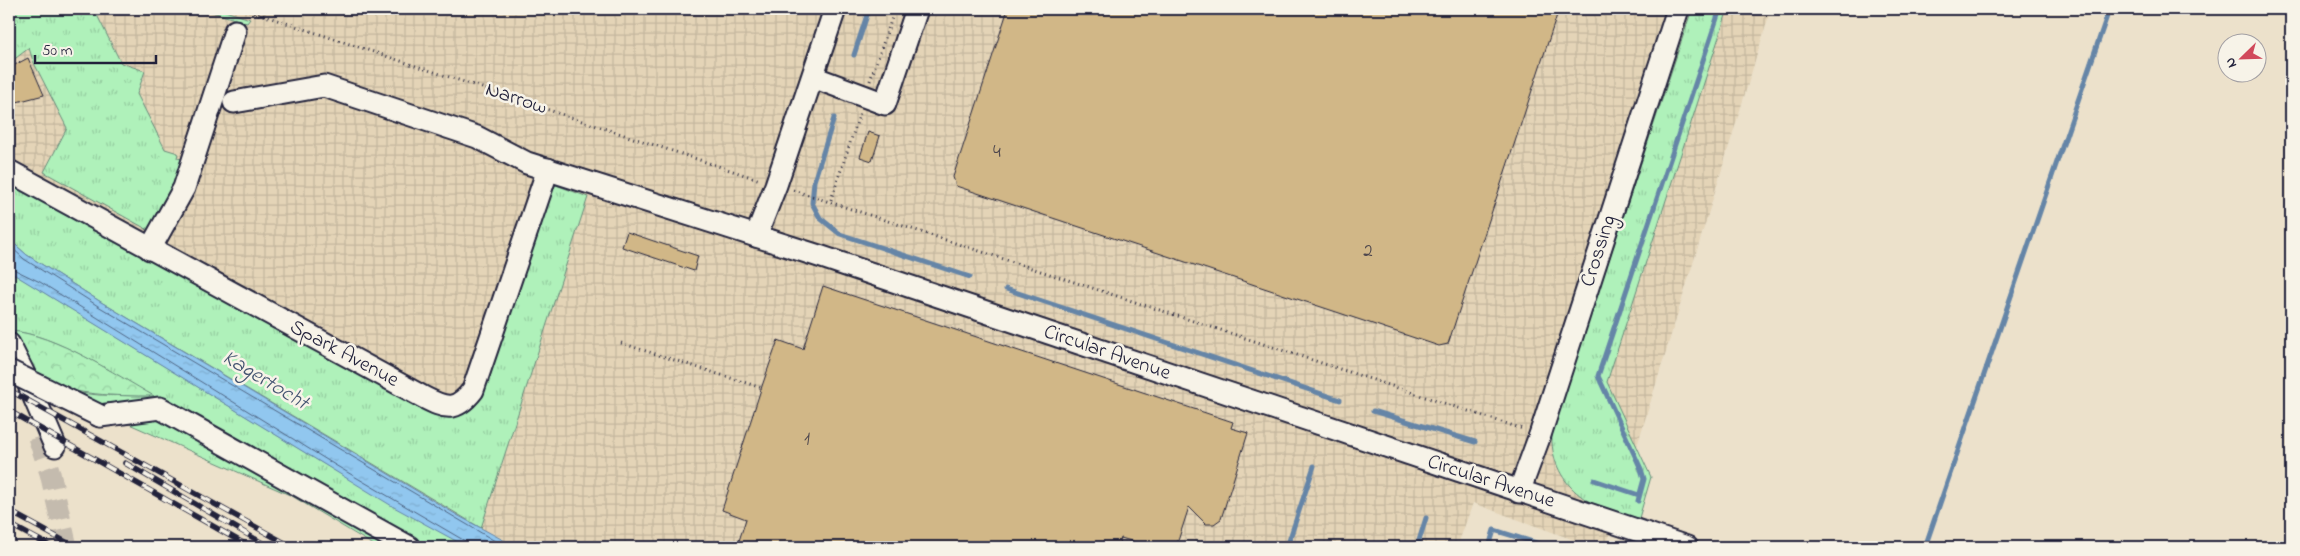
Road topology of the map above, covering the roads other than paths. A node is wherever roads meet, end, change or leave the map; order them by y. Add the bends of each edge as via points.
1 (835, 9) edge
2 (917, 9) edge
3 (1678, 9) edge
4 (235, 31) dead end
5 (813, 76) junction
6 (234, 102) dead end
7 (548, 169) junction
8 (9, 171) edge
9 (756, 236) junction
10 (150, 249) junction
11 (9, 344) edge
12 (9, 371) edge
13 (1519, 492) junction
14 (409, 547) edge
15 (1687, 547) edge

1 - 5 street
2 - 5 street via 885,104
3 - 13 street, Crossing
4 - 10 street via 184,188
5 - 9 street via 785,187
6 - 7 street via 324,86 477,137 509,155
7 - 9 street
7 - 10 street, Spark Avenue via 473,390 463,403 451,407 423,397
8 - 10 street, Spark Avenue
9 - 13 street, Circular Avenue
11 - 12 street via 25,376 46,441
12 - 14 street, bridge via 100,416 160,408
13 - 15 street, Circular Avenue

